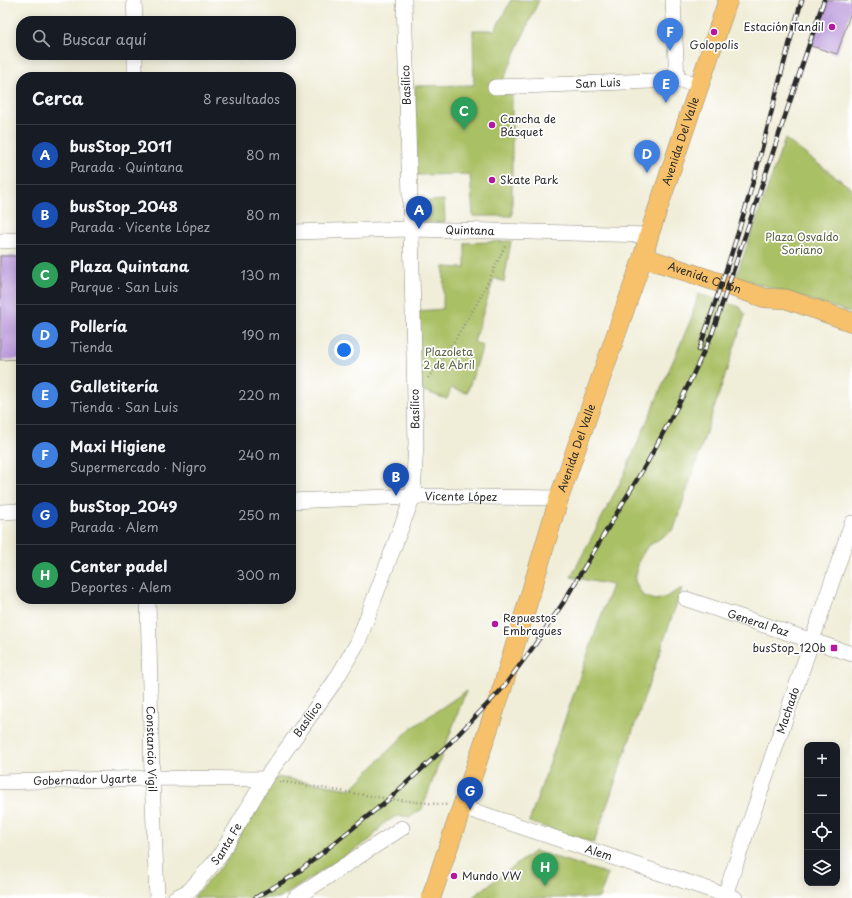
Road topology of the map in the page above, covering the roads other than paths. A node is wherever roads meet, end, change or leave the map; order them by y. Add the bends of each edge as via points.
1 (134, 0) edge
2 (404, 0) edge
3 (673, 0) edge
4 (728, 0) edge
5 (135, 16) edge
6 (135, 60) edge
7 (135, 72) edge
8 (677, 80) junction
9 (700, 84) junction
10 (496, 87) dead end
11 (411, 228) junction
12 (296, 232) edge
13 (649, 235) junction
14 (16, 240) edge
15 (0, 241) edge
16 (643, 257) junction
17 (765, 298) junction
18 (852, 322) edge
19 (852, 335) edge
20 (413, 496) junction
21 (559, 498) junction
22 (296, 501) edge
23 (0, 512) edge
24 (16, 512) edge
25 (852, 523) edge
26 (686, 599) dead end
27 (148, 604) edge
28 (812, 640) junction
29 (852, 654) edge
30 (152, 778) junction
31 (265, 778) junction
32 (0, 782) edge
33 (462, 807) junction
34 (402, 828) dead end
35 (728, 897) edge
36 (157, 898) edge
37 (174, 898) edge
38 (295, 898) edge
39 (432, 898) edge

1 - 5 street
2 - 11 street, Basílico
3 - 8 street
4 - 9 main road, Avenida Del Valle
6 - 7 street
8 - 9 street, San Luis
8 - 10 street, San Luis
9 - 13 main road, Avenida Del Valle
11 - 12 street, Quintana
11 - 13 street, Quintana
11 - 20 street, Basílico via 416,443
13 - 16 main road, Avenida Del Valle
14 - 15 street
16 - 17 main road, Avenida Colón
16 - 21 main road, Avenida Del Valle
17 - 18 main road, Avenida Colón via 786,300
17 - 19 main road, Avenida Colón via 782,312
20 - 21 street, Vicente López
20 - 22 street, Vicente López
20 - 31 street, Basílico via 358,642 335,681
21 - 33 main road, Avenida Del Valle via 502,689
23 - 24 street
25 - 28 street, Machado
26 - 28 street, General Paz
27 - 30 street, Constancio Vigil
28 - 29 street, General Paz
28 - 35 street, Machado
30 - 31 street, Gobernador Ugarte
30 - 32 street, Gobernador Ugarte
30 - 36 street, Constancio Vigil
31 - 37 street, Santa Fe via 219,857 188,891
33 - 35 street, Alem
33 - 39 main road, Avenida Del Valle
34 - 38 street

